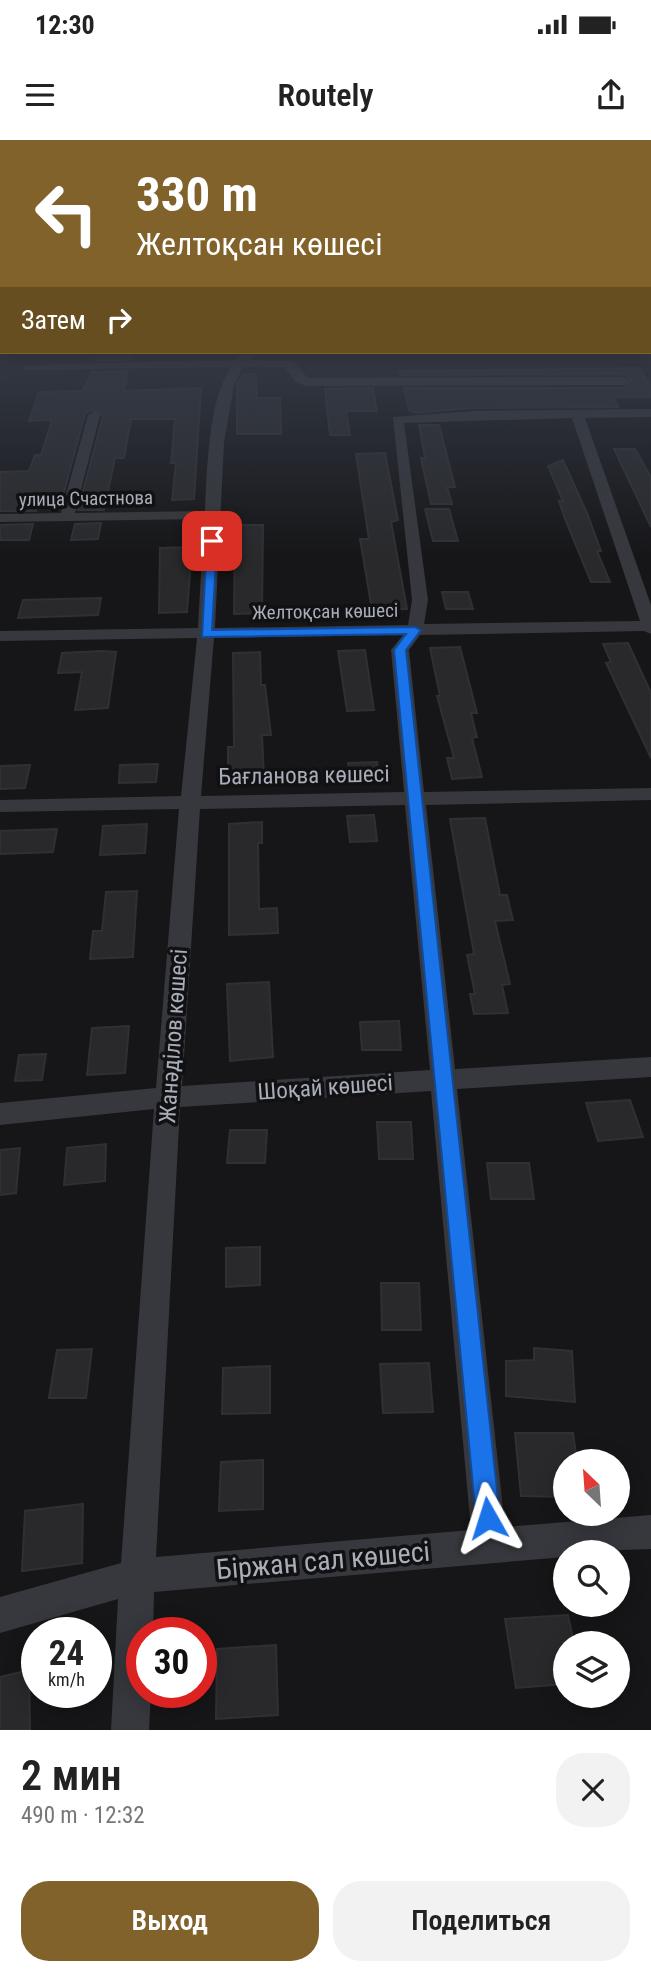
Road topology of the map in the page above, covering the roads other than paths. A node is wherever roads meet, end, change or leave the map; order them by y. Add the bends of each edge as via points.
1 (223, 410) edge
2 (651, 413) edge
3 (577, 414) junction
4 (94, 415) dead end
5 (214, 515) junction
6 (67, 517) junction
7 (0, 518) edge
8 (651, 627) edge
9 (415, 630) junction
10 (206, 634) junction
11 (0, 636) edge
12 (651, 794) edge
13 (414, 798) junction
14 (190, 801) junction
15 (0, 806) edge
16 (651, 1066) edge
17 (444, 1080) junction
18 (169, 1097) junction
19 (0, 1114) edge
20 (651, 1532) edge
21 (490, 1546) junction
22 (137, 1576) junction
23 (0, 1615) edge
24 (130, 1730) edge

1 - 5 street, Жанәділов көшесі
2 - 3 street
3 - 8 street
3 - 9 street via 397,420 420,600
4 - 6 street
5 - 6 street, улица Счастнова
5 - 10 street, Жанәділов көшесі
6 - 7 street, улица Счастнова
8 - 9 street, Желтоқсан көшесі
9 - 10 street, Желтоқсан көшесі
9 - 13 street via 400,650
10 - 11 street, Желтоқсан көшесі
10 - 14 street, Жанәділов көшесі
12 - 13 street, Бағланова көшесі
13 - 14 street, Бағланова көшесі
13 - 17 street
14 - 15 street, Бағланова көшесі
14 - 18 street, Жанәділов көшесі
16 - 17 street, Шоқай көшесі
17 - 18 street, Шоқай көшесі
17 - 21 street
18 - 19 street, Шоқай көшесі
18 - 22 street, Жанәділов көшесі
20 - 21 street, Біржан сал көшесі
21 - 22 street, Біржан сал көшесі
22 - 23 street, Біржан сал көшесі
22 - 24 street, Жанәділов көшесі

